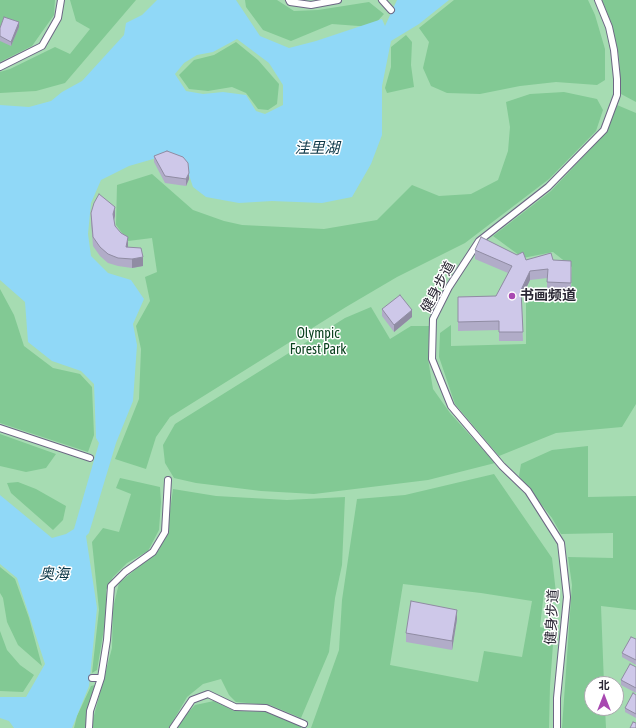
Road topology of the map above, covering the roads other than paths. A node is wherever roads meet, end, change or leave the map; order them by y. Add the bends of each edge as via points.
1 (61, 0) edge
2 (288, 0) edge
3 (338, 0) edge
4 (382, 0) edge
5 (598, 0) edge
6 (390, 10) dead end
7 (0, 67) edge
8 (0, 428) edge
9 (90, 458) dead end
10 (168, 480) dead end
11 (92, 678) dead end
12 (101, 678) junction
13 (304, 724) dead end
14 (89, 728) edge
15 (173, 728) edge
16 (557, 728) edge

1 - 7 street via 58,18 42,46
2 - 3 street via 311,5
4 - 6 street
5 - 16 street, 健身步道 via 609,27 617,79 617,95 604,130 548,187 479,241 449,287 433,319 432,359 450,406 528,492 561,543 567,598 557,698
8 - 9 street
10 - 12 street via 165,532 154,552 125,572 111,586
11 - 12 street
12 - 14 street via 90,711
13 - 15 street via 266,708 235,707 208,694 192,700

